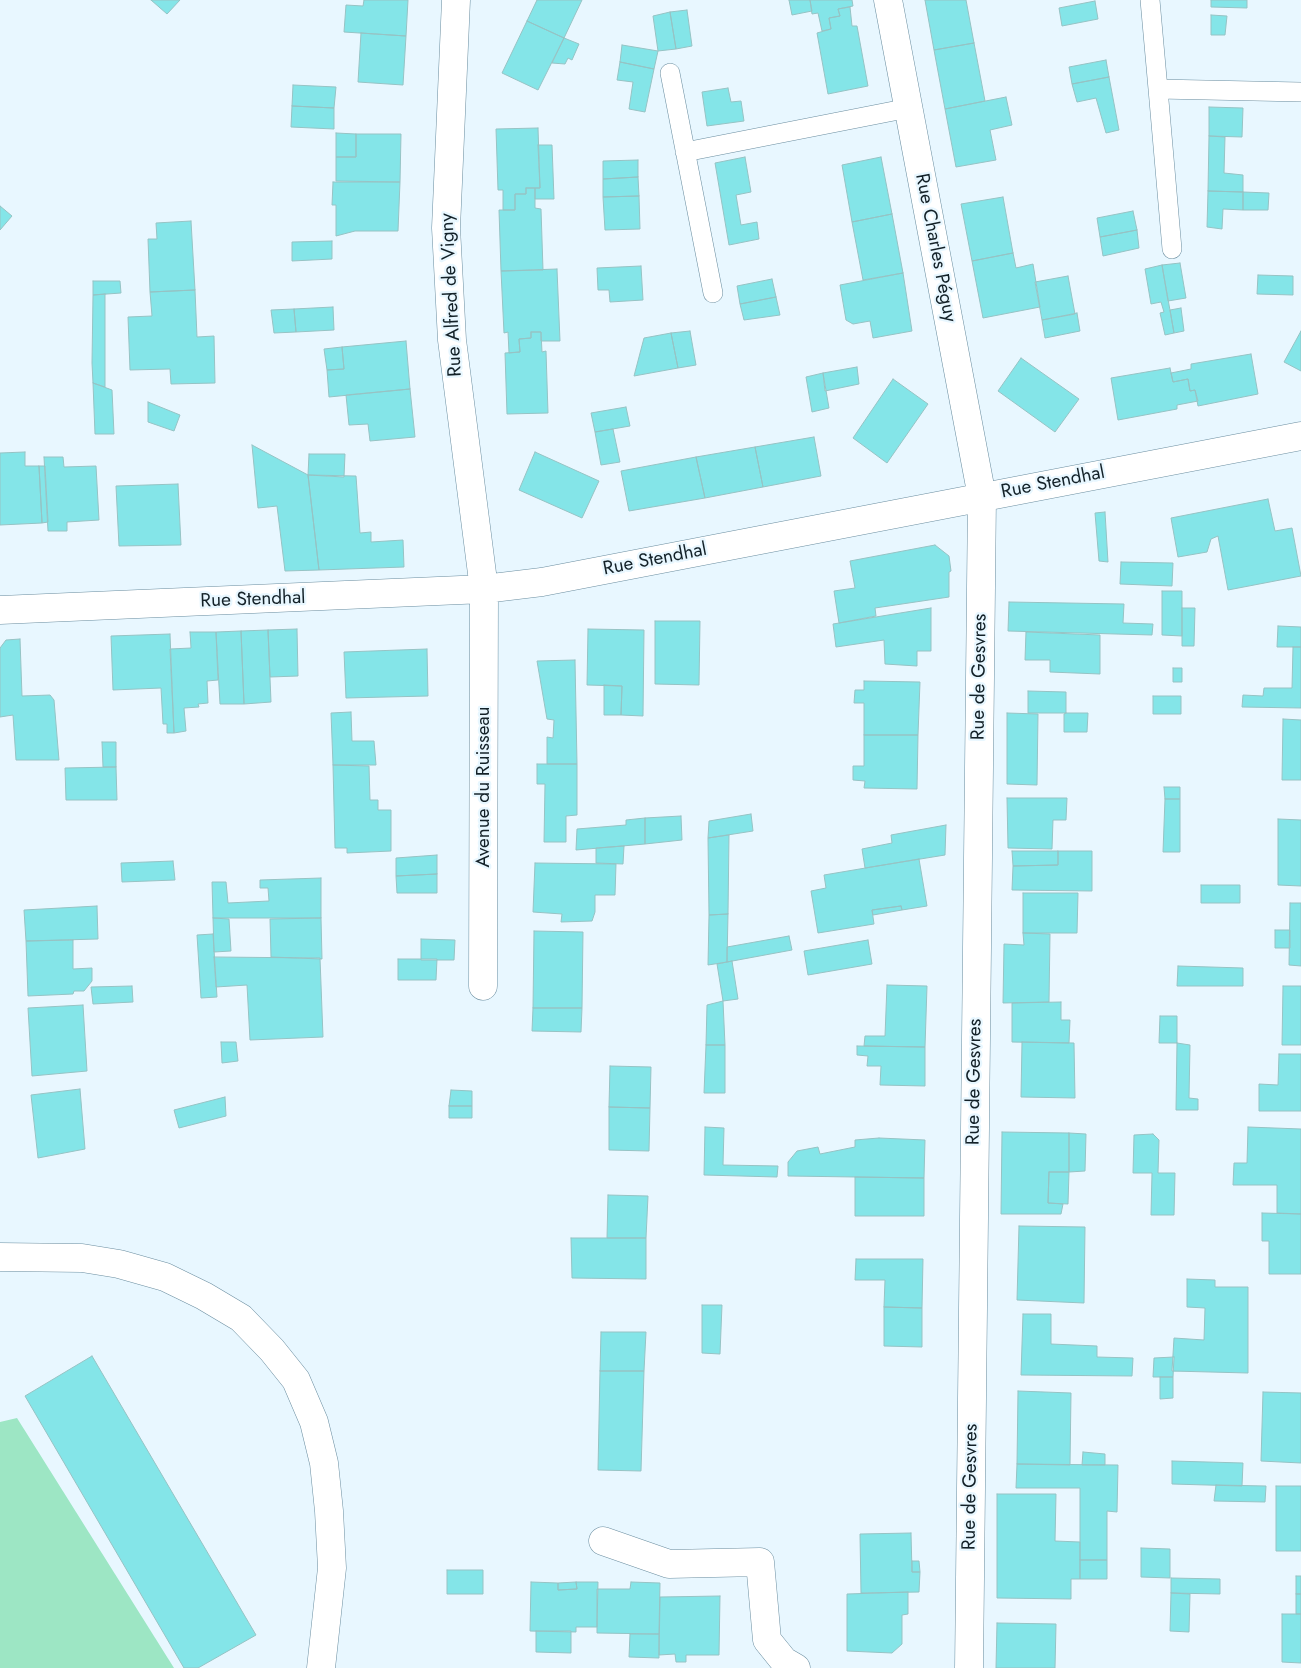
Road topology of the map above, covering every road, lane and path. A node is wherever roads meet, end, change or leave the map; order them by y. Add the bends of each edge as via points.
1 (456, 0) edge
2 (888, 0) edge
3 (1150, 0) edge
4 (670, 73) dead end
5 (1158, 89) junction
6 (1301, 92) edge
7 (909, 108) junction
8 (685, 152) junction
9 (1172, 249) dead end
10 (713, 294) dead end
11 (1301, 436) edge
12 (982, 497) junction
13 (484, 589) junction
14 (0, 610) edge
15 (483, 986) dead end
16 (0, 1257) edge
17 (603, 1541) dead end
18 (321, 1668) edge
19 (796, 1668) edge
20 (969, 1668) edge

1 - 13 street, Rue Alfred de Vigny via 447,237 452,340
2 - 7 street, Rue Charles Péguy
3 - 5 lane
4 - 8 lane
5 - 6 lane
5 - 9 lane
7 - 8 lane
7 - 12 street, Rue Charles Péguy
8 - 10 lane
11 - 12 street, Rue Stendhal
12 - 13 street, Rue Stendhal via 542,582
12 - 20 street, Rue de Gesvres
13 - 14 street, Rue Stendhal
13 - 15 street, Avenue du Ruisseau
16 - 18 street via 82,1258 165,1277 241,1318 296,1380 314,1422 324,1463 329,1511 332,1568
17 - 19 street via 669,1564 760,1562 768,1640 784,1662

